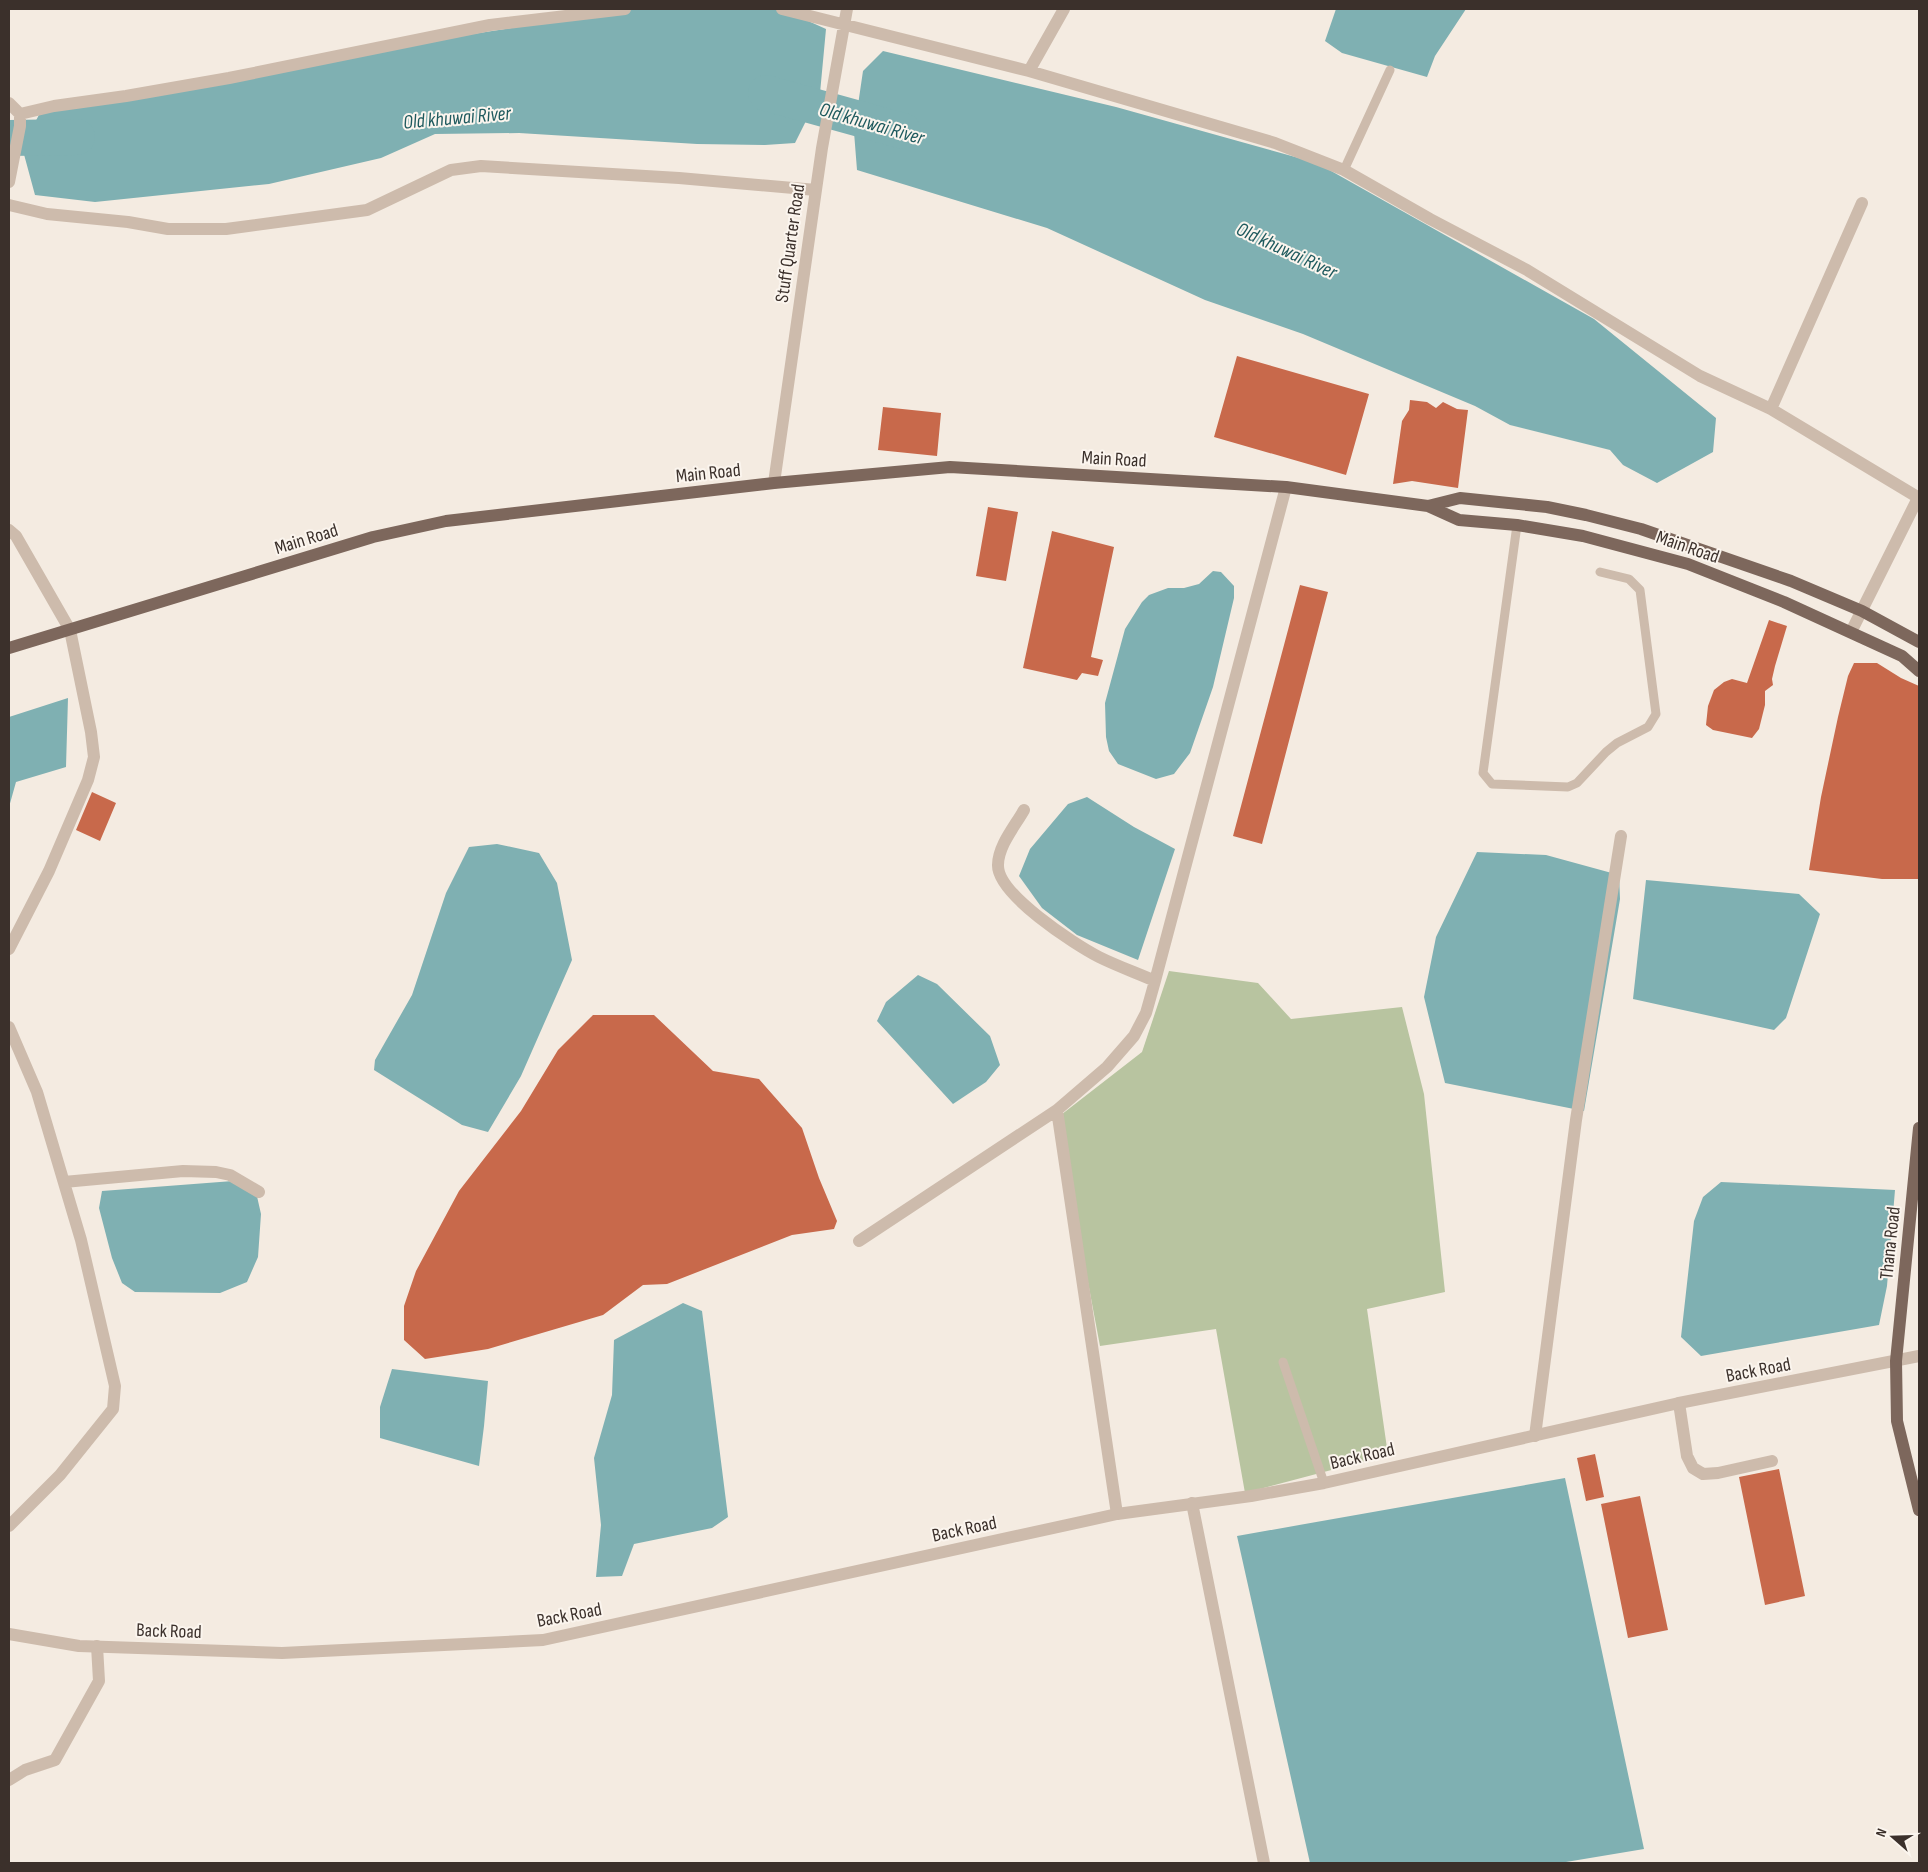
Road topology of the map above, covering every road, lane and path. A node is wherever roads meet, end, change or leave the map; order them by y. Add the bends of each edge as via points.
1 (625, 9) edge
2 (782, 9) edge
3 (847, 9) edge
4 (1064, 9) edge
5 (843, 25) junction
6 (1390, 70) dead end
7 (1029, 72) junction
8 (9, 103) edge
9 (20, 120) junction
10 (1344, 170) junction
11 (10, 179) edge
12 (816, 190) junction
13 (1862, 203) dead end
14 (9, 205) edge
15 (1771, 409) junction
16 (774, 483) junction
17 (1286, 487) junction
18 (1919, 498) edge
19 (1428, 506) junction
20 (1517, 525) junction
21 (9, 530) edge
22 (1600, 572) dead end
23 (1862, 610) junction
24 (70, 630) junction
25 (1851, 632) junction
26 (1919, 642) edge
27 (9, 648) edge
28 (1919, 671) edge
29 (1024, 810) dead end
30 (1621, 836) dead end
31 (9, 949) edge
32 (1155, 981) junction
33 (9, 1026) edge
34 (1057, 1110) junction
35 (1919, 1128) edge
36 (64, 1182) junction
37 (259, 1192) dead end
38 (859, 1241) dead end
39 (1919, 1356) edge
40 (1896, 1361) junction
41 (1282, 1362) dead end
42 (1679, 1403) junction
43 (1535, 1436) junction
44 (1772, 1461) dead end
45 (1324, 1483) junction
46 (1192, 1503) junction
47 (1919, 1510) edge
48 (1118, 1514) junction
49 (9, 1526) edge
50 (9, 1634) edge
51 (97, 1646) junction
52 (9, 1780) edge
53 (1264, 1863) edge

1 - 9 street via 490,25 230,78 54,106
2 - 5 street
3 - 5 street, Stuff Quarter Road
4 - 7 street
5 - 7 street
5 - 12 street, Stuff Quarter Road
6 - 10 lane
7 - 10 street via 1274,143
8 - 9 street
9 - 11 street
10 - 15 street via 1528,270 1700,376
12 - 14 street via 482,166 451,170 366,210 226,229 168,229 47,214
12 - 16 street, Stuff Quarter Road
13 - 15 street
15 - 18 street
16 - 17 main road, Main Road via 950,468
16 - 24 main road, Main Road via 446,521 373,537
17 - 19 main road, Main Road
17 - 32 street
18 - 23 street
19 - 20 main road, Main Road via 1459,520
19 - 23 main road, Main Road via 1460,498 1586,515 1641,529 1721,556
20 - 22 lane via 1483,773 1492,784 1568,787 1577,783 1606,752 1648,727 1656,714 1640,590 1628,580
20 - 25 main road, Main Road via 1583,536 1688,564
21 - 24 street via 16,536
23 - 25 street
23 - 26 main road, Main Road
24 - 27 main road, Main Road
24 - 31 street via 92,732 94,757 88,780 49,871
25 - 28 main road, Main Road via 1902,656
29 - 32 street via 1002,849 998,865 1000,879 1011,893 1048,924 1098,956
30 - 43 street via 1576,1120
32 - 34 street via 1146,1013 1134,1036 1107,1067
33 - 36 street via 37,1092
34 - 38 street
34 - 48 street
35 - 40 main road, Thana Road
36 - 37 street via 183,1171 216,1172 230,1175
36 - 49 street via 115,1386 113,1409 60,1475
39 - 40 street, Back Road
40 - 42 street, Back Road
40 - 47 main road, Thana Road via 1897,1421
41 - 45 lane
42 - 43 street, Back Road
42 - 44 street via 1687,1456 1693,1468 1703,1474 1718,1473
43 - 45 street, Back Road
45 - 46 street, Back Road
46 - 48 street, Back Road
46 - 53 street
48 - 51 street, Back Road via 543,1640 282,1653
50 - 51 street, Back Road
51 - 52 street via 100,1681 55,1760 25,1770

